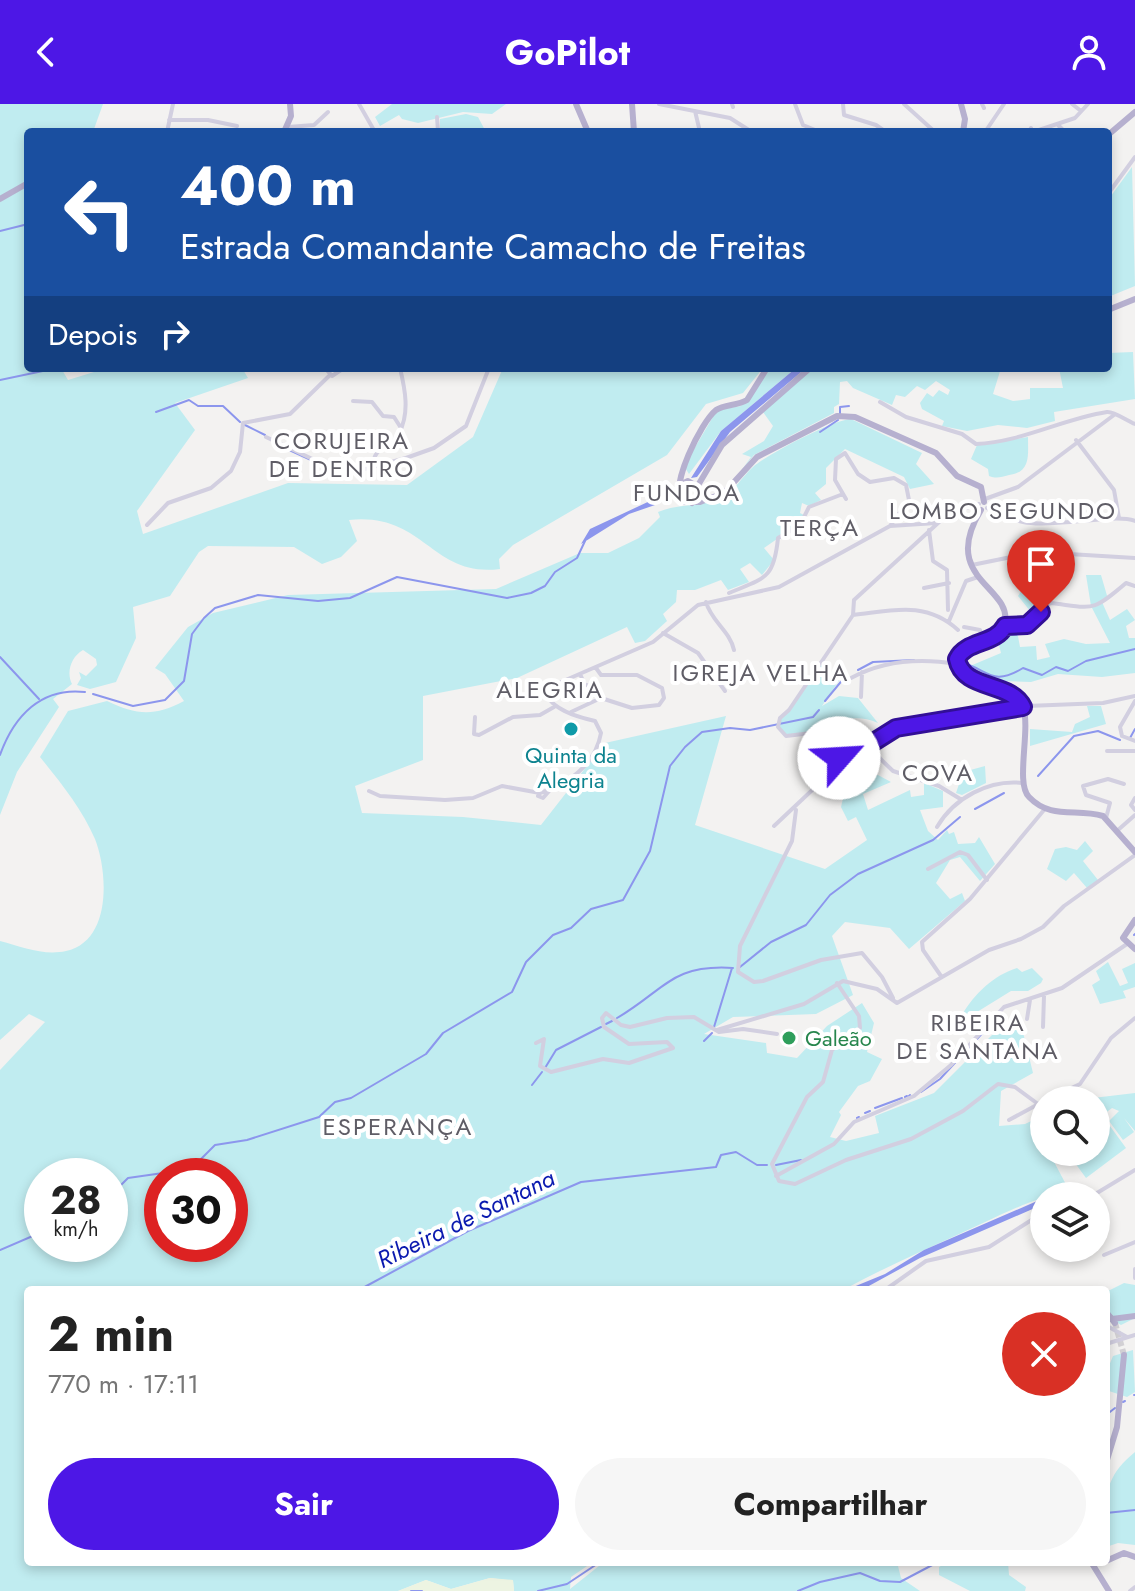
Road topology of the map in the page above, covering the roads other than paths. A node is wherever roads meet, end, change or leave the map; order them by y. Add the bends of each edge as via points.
1 (173, 104) edge
2 (290, 104) edge
3 (359, 104) edge
4 (576, 104) edge
5 (632, 104) edge
6 (659, 104) edge
7 (697, 104) edge
8 (795, 104) edge
9 (843, 104) edge
10 (904, 104) edge
11 (961, 104) edge
12 (1004, 104) edge
13 (1072, 104) edge
14 (1088, 104) edge
15 (680, 106) edge
16 (695, 110) junction
17 (1081, 111) junction
18 (328, 112) dead end
19 (1135, 112) edge
20 (437, 117) dead end
21 (169, 120) junction
22 (741, 122) junction
23 (929, 124) junction
24 (1057, 124) junction
25 (237, 126) dead end
26 (168, 128) edge
27 (286, 128) edge
28 (293, 128) edge
29 (373, 128) edge
30 (438, 128) edge
31 (586, 128) edge
32 (634, 128) edge
33 (699, 128) edge
34 (740, 128) edge
35 (748, 128) edge
36 (810, 128) edge
37 (880, 128) edge
38 (928, 128) edge
39 (932, 128) edge
40 (964, 128) edge
41 (988, 128) edge
42 (1042, 128) edge
43 (1061, 128) edge
44 (1112, 132) edge
45 (1135, 157) edge
46 (24, 185) edge
47 (1112, 189) edge
48 (0, 199) edge
49 (1135, 299) edge
50 (1112, 308) edge
51 (327, 372) edge
52 (340, 372) edge
53 (401, 372) edge
54 (487, 372) edge
55 (764, 372) edge
56 (805, 372) edge
57 (329, 376) junction
58 (353, 401) dead end
59 (880, 402) dead end
60 (1114, 415) junction
61 (1135, 424) edge
62 (401, 428) junction
63 (266, 437) dead end
64 (1076, 440) junction
65 (373, 467) junction
66 (682, 472) junction
67 (692, 483) junction
68 (678, 490) junction
69 (718, 496) junction
70 (692, 503) junction
71 (983, 505) junction
72 (1119, 518) junction
73 (1135, 521) edge
74 (936, 523) junction
75 (147, 525) dead end
76 (890, 526) junction
77 (929, 530) junction
78 (1135, 558) edge
79 (972, 565) junction
80 (979, 576) junction
81 (949, 583) junction
82 (1135, 586) edge
83 (924, 588) dead end
84 (729, 595) junction
85 (706, 602) junction
86 (948, 610) dead end
87 (853, 615) junction
88 (949, 621) junction
89 (1005, 626) junction
90 (663, 633) junction
91 (983, 642) junction
92 (734, 650) dead end
93 (957, 660) junction
94 (596, 668) junction
95 (862, 672) junction
96 (580, 674) junction
97 (851, 678) dead end
98 (596, 686) dead end
99 (725, 691) dead end
100 (861, 697) dead end
101 (1135, 699) edge
102 (555, 706) junction
103 (1023, 707) junction
104 (570, 713) junction
105 (475, 717) dead end
106 (1135, 741) edge
107 (867, 746) junction
108 (1107, 751) dead end
109 (1135, 751) edge
110 (842, 762) junction
111 (1023, 783) junction
112 (1124, 784) dead end
113 (369, 791) dead end
114 (1135, 798) edge
115 (962, 800) junction
116 (797, 808) junction
117 (1044, 810) junction
118 (1135, 813) edge
119 (1106, 818) junction
120 (774, 826) dead end
121 (937, 827) dead end
122 (1118, 830) junction
123 (1135, 854) edge
124 (928, 869) dead end
125 (987, 880) junction
126 (1135, 920) edge
127 (1125, 943) junction
128 (1135, 949) edge
129 (941, 976) junction
130 (837, 983) junction
131 (1044, 996) junction
132 (892, 998) junction
133 (1030, 1000) junction
134 (1135, 1018) edge
135 (1027, 1019) dead end
136 (1043, 1027) dead end
137 (717, 1030) junction
138 (777, 1034) dead end
139 (536, 1043) dead end
140 (1076, 1086) edge
141 (1030, 1098) edge
142 (1030, 1108) edge
143 (1009, 1120) dead end
144 (1135, 1170) edge
145 (776, 1177) junction
146 (1110, 1185) edge
147 (1030, 1221) edge
148 (1135, 1242) edge
149 (1110, 1250) edge
150 (1135, 1269) edge
151 (1135, 1278) edge
152 (891, 1286) edge
153 (1110, 1316) edge
154 (1135, 1316) edge
155 (1110, 1328) edge
156 (1135, 1335) edge
157 (1127, 1337) junction
158 (1110, 1343) edge
159 (1124, 1355) tunnel mouth
160 (1110, 1453) edge
161 (1135, 1557) edge
162 (1110, 1559) edge
163 (1094, 1566) edge
164 (1135, 1587) edge
165 (1109, 1591) edge
166 (1130, 1591) edge

1 - 21 street
2 - 27 main road
3 - 29 street
4 - 31 main road
5 - 32 main road
6 - 15 street
7 - 16 street
8 - 36 street via 803,125
9 - 37 street via 844,115
10 - 23 street
11 - 40 main road
12 - 41 street
13 - 17 street
14 - 17 street
15 - 16 street
16 - 22 street
16 - 33 street
17 - 24 street
18 - 28 street via 314,125
19 - 44 main road
20 - 30 street
21 - 25 street
21 - 26 street
22 - 34 street
22 - 35 street
23 - 38 street
23 - 39 street
24 - 42 street
24 - 43 street
45 - 47 street
46 - 48 main road
49 - 50 main road
51 - 57 street
52 - 57 street
53 - 62 street via 407,402
54 - 65 street via 466,426 434,448
55 - 66 main road via 747,400 713,413
56 - 67 main road via 731,436
57 - 75 street via 290,414 243,423 240,452 231,471 211,488 168,503
58 - 62 street via 372,402
59 - 60 street via 976,444 1013,439 1109,411
60 - 61 street
60 - 64 street
62 - 65 street via 378,449
63 - 65 street via 323,464 357,471
64 - 71 street via 1018,487
64 - 72 street via 1114,490
66 - 67 main road
66 - 68 main road
67 - 68 main road
67 - 69 main road via 708,496
67 - 70 main road via 698,497
68 - 70 main road via 684,503
69 - 70 main road
69 - 71 main road via 757,457 833,417 850,416 936,453 961,479 981,487
71 - 72 street via 1025,523
71 - 74 street via 955,510
71 - 79 main road via 967,542
72 - 73 street
74 - 76 street
74 - 77 street
76 - 84 street via 779,587
76 - 84 street via 909,500 902,481 872,483 843,453 835,461 834,477 845,496 809,507 800,525 778,538 770,571
77 - 81 street via 933,561 947,570
77 - 87 street via 854,600
78 - 79 street via 1036,552
79 - 80 main road
80 - 88 street via 965,583
80 - 89 main road via 1003,610
81 - 83 street
81 - 86 street
82 - 89 street via 1126,583 1108,600 1085,609 1050,603 1027,625
84 - 85 street
85 - 90 street
85 - 92 street
87 - 88 street via 887,608
87 - 110 street via 780,718 786,736 826,730
88 - 91 street via 980,630
89 - 91 main road
90 - 94 street
90 - 99 street via 698,653
91 - 93 main road
93 - 95 street via 899,661
93 - 103 main road via 979,682 1012,694
94 - 96 street
94 - 104 street via 601,675 640,676 662,688 664,698 659,705 632,708 597,699
95 - 97 street
95 - 100 street
96 - 98 street via 585,685
96 - 102 street via 545,689
101 - 103 street
101 - 106 street via 1120,727 1126,739
102 - 104 street
102 - 105 street via 540,715 513,717 479,735 474,734
103 - 107 street via 896,728
103 - 111 main road
104 - 113 street via 595,721 600,738 579,772 550,790 502,786 473,798 445,800
107 - 110 street
107 - 115 street via 887,767
108 - 109 street
110 - 116 street
111 - 115 street via 1005,781
111 - 117 main road via 1028,796
112 - 119 street via 1108,779 1083,786 1086,795 1110,803
114 - 118 street
115 - 121 street via 948,807
116 - 120 street
116 - 132 street via 792,841 740,946 736,967 745,979 763,981 821,960 862,953
117 - 119 main road
117 - 125 street
118 - 122 street
119 - 122 main road
122 - 123 main road
123 - 129 street via 1031,933
124 - 125 street via 960,852
125 - 129 street via 922,942
126 - 127 main road
127 - 128 main road
127 - 131 street via 1083,977
129 - 132 street via 897,1003
130 - 132 street via 872,987
130 - 137 street via 804,1004
130 - 145 street via 859,1016 860,1028 832,1050 823,1082 807,1097 772,1166
131 - 133 street
131 - 136 street
133 - 135 street
133 - 145 street via 1004,1007 914,1096 854,1122 834,1144
134 - 140 street via 1111,1038
137 - 138 street
137 - 139 street via 694,1017 627,1026 606,1013 604,1027 624,1042 667,1042 673,1048 629,1063 603,1059 551,1072 540,1066 544,1039
141 - 145 street via 1015,1087 998,1084 963,1111 911,1139 795,1184
142 - 143 street
144 - 146 street
147 - 152 street via 989,1247 926,1261
148 - 149 street
150 - 151 street
153 - 154 main road via 1114,1321
155 - 157 street
156 - 157 street
157 - 158 street
159 - 160 main road
161 - 162 main road via 1124,1553
163 - 165 main road
164 - 166 street

